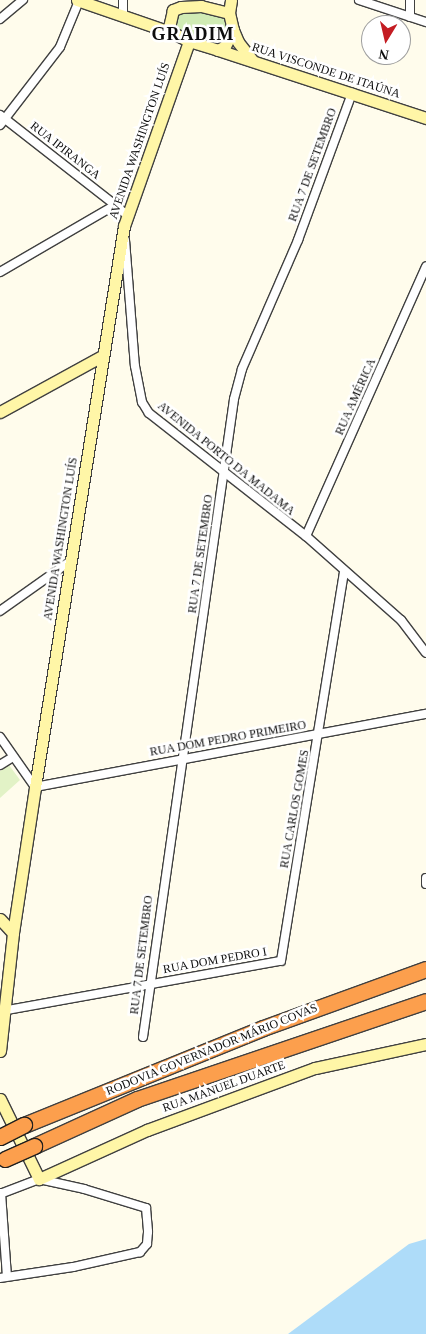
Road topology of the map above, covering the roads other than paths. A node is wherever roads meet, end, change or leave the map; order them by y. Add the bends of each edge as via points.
1 (23, 0) edge
2 (78, 0) edge
3 (123, 0) edge
4 (231, 0) edge
5 (359, 0) edge
6 (410, 0) edge
7 (178, 6) edge
8 (229, 13) junction
9 (404, 15) edge
10 (410, 15) edge
11 (123, 16) junction
12 (411, 17) edge
13 (0, 19) edge
14 (426, 22) edge
15 (153, 26) junction
16 (233, 30) junction
17 (173, 33) junction
18 (189, 41) junction
19 (218, 50) junction
20 (254, 62) junction
21 (352, 93) junction
22 (426, 118) edge
23 (1, 119) edge
24 (115, 205) junction
25 (125, 221) junction
26 (426, 267) edge
27 (0, 272) edge
28 (102, 356) junction
29 (0, 412) edge
30 (225, 472) junction
31 (306, 536) junction
32 (73, 559) junction
33 (344, 572) junction
34 (0, 611) edge
35 (426, 653) edge
36 (426, 714) edge
37 (319, 734) junction
38 (0, 737) edge
39 (13, 757) junction
40 (182, 758) junction
41 (0, 765) edge
42 (35, 787) junction
43 (0, 918) edge
44 (13, 933) junction
45 (281, 961) joint
46 (426, 969) edge
47 (150, 984) junction
48 (426, 1001) edge
49 (2, 1011) edge
50 (143, 1037) dead end
51 (426, 1044) edge
52 (0, 1051) edge
53 (0, 1099) edge
54 (0, 1137) edge
55 (2, 1161) edge
56 (39, 1180) junction
57 (1, 1194) edge
58 (4, 1277) edge

1 - 13 street
2 - 11 street
2 - 23 street via 60,47
3 - 11 street
4 - 8 street
5 - 9 street
6 - 10 street
7 - 8 street via 201,6
7 - 15 street
7 - 17 street via 168,21
8 - 16 street
11 - 15 street
12 - 14 street
15 - 17 street
16 - 19 street via 230,41
16 - 20 street
17 - 18 street, RUA VISCONDE DE ITAÚNA
18 - 19 street, RUA VISCONDE DE ITAÚNA
18 - 25 street, AVENIDA WASHINGTON LUÍS
19 - 20 street, RUA VISCONDE DE ITAÚNA
20 - 21 street, RUA VISCONDE DE ITAÚNA
21 - 22 street, RUA VISCONDE DE ITAÚNA
21 - 30 street, RUA 7 DE SETEMBRO via 298,240 242,369 234,399
23 - 24 street, RUA IPIRANGA
24 - 25 street, RUA IPIRANGA
24 - 27 street
25 - 28 street, AVENIDA WASHINGTON LUÍS
25 - 30 street, AVENIDA PORTO DA MADAMA via 135,366 142,402 149,413
26 - 31 street, RUA AMÉRICA
28 - 29 street
28 - 32 street, AVENIDA WASHINGTON LUÍS
30 - 31 street, AVENIDA PORTO DA MADAMA
30 - 40 street, RUA 7 DE SETEMBRO
31 - 33 street, AVENIDA PORTO DA MADAMA
32 - 34 street
32 - 42 street, AVENIDA WASHINGTON LUÍS
33 - 35 street, AVENIDA PORTO DA MADAMA via 402,620
33 - 37 street, RUA CARLOS GOMES
36 - 37 street, RUA DOM PEDRO PRIMEIRO
37 - 40 street, RUA DOM PEDRO PRIMEIRO
37 - 45 street, RUA CARLOS GOMES
38 - 39 street
39 - 41 street
39 - 42 street
40 - 42 street, RUA DOM PEDRO PRIMEIRO
40 - 47 street, RUA 7 DE SETEMBRO
42 - 44 street, AVENIDA WASHINGTON LUÍS
43 - 44 street
44 - 49 street, AVENIDA WASHINGTON LUÍS
45 - 47 street, RUA DOM PEDRO I
46 - 54 highway, RODOVIA GOVERNADOR MÁRIO COVAS, bridge via 263,1028
47 - 49 street, RUA DOM PEDRO I
47 - 50 street, RUA 7 DE SETEMBRO
48 - 55 highway, RODOVIA GOVERNADOR MÁRIO COVAS, bridge via 137,1099
49 - 52 street, AVENIDA WASHINGTON LUÍS
51 - 56 street, RUA MANUEL DUARTE via 315,1068 147,1130
53 - 56 street
56 - 57 street
56 - 58 street via 142,1206 148,1213 147,1244 140,1252 73,1267
57 - 58 street

